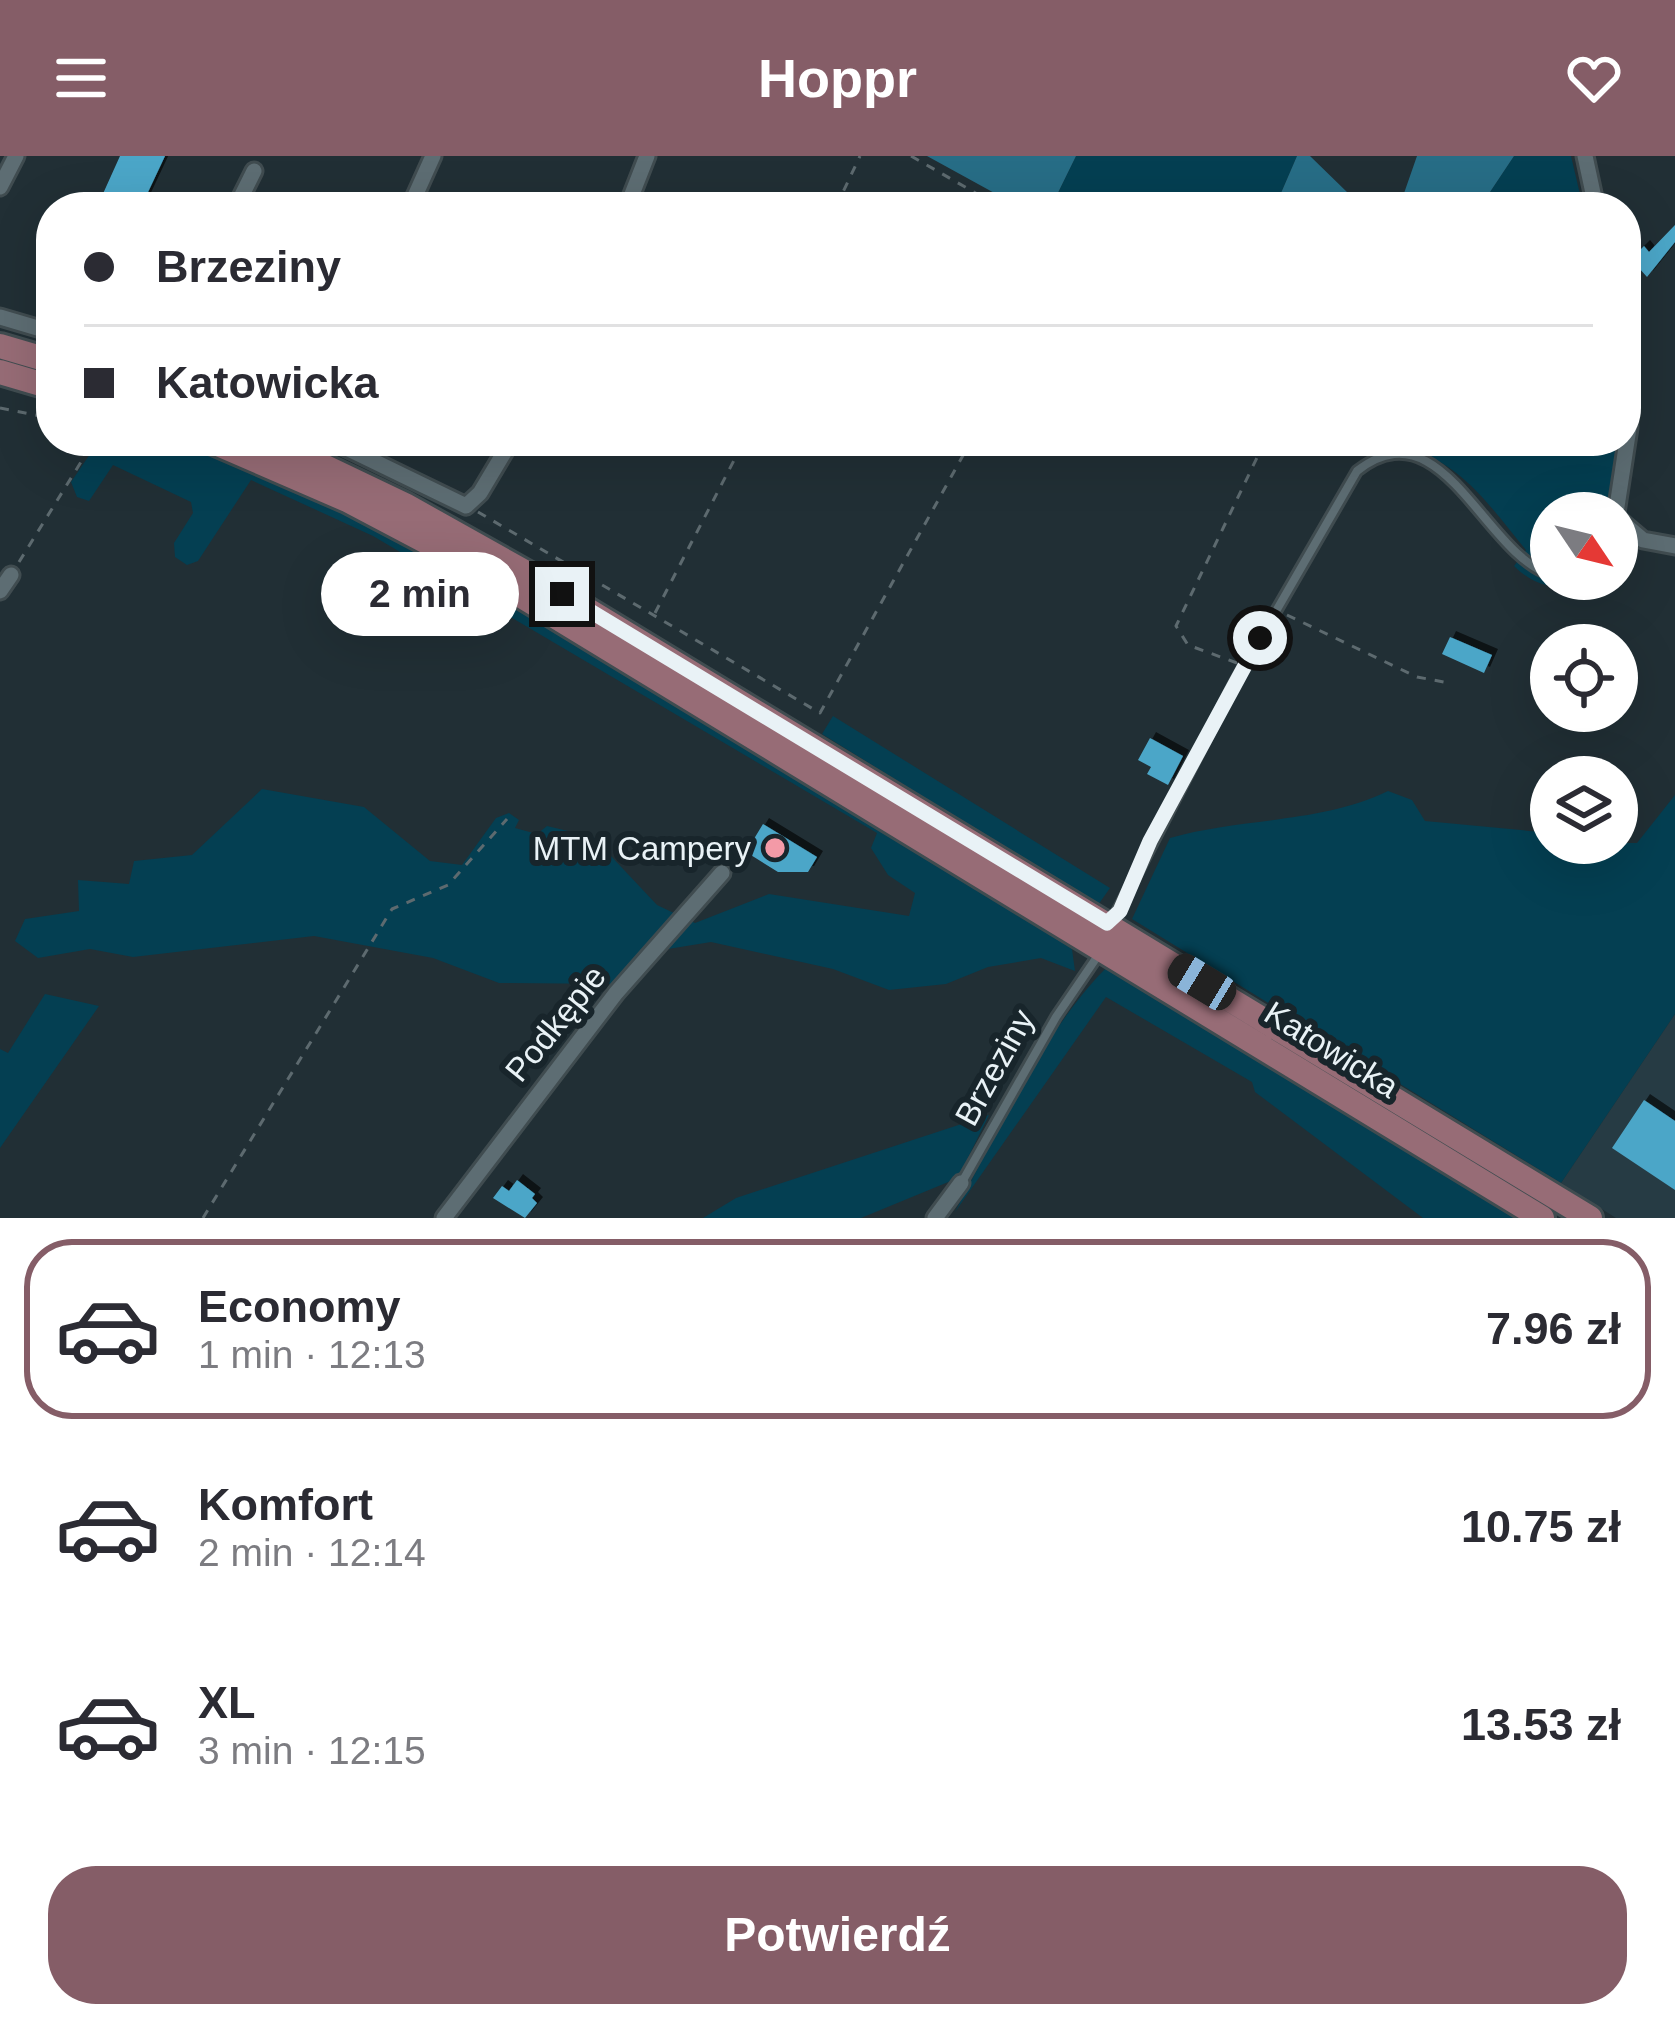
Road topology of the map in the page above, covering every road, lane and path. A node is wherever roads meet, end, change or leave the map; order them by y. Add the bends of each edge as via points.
1 (16, 156) edge
2 (433, 156) edge
3 (647, 156) edge
4 (860, 156) edge
5 (911, 156) edge
6 (1585, 156) edge
7 (254, 171) dead end
8 (0, 187) edge
9 (244, 192) edge
10 (417, 192) edge
11 (632, 192) edge
12 (843, 192) edge
13 (974, 192) edge
14 (1593, 192) edge
15 (0, 317) edge
16 (36, 328) edge
17 (0, 346) edge
18 (36, 357) edge
19 (0, 372) edge
20 (36, 383) edge
21 (0, 408) edge
22 (36, 415) edge
23 (85, 456) edge
24 (246, 456) edge
25 (301, 456) edge
26 (363, 456) edge
27 (502, 456) edge
28 (736, 456) edge
29 (963, 456) edge
30 (1258, 456) edge
31 (1381, 456) edge
32 (1414, 456) edge
33 (1626, 456) edge
34 (1621, 492) edge
35 (466, 506) junction
36 (1638, 536) edge
37 (1675, 546) edge
38 (1530, 564) edge
39 (11, 575) joint
40 (0, 591) edge
41 (1276, 610) junction
42 (654, 614) junction
43 (1244, 667) junction
44 (1444, 682) dead end
45 (507, 820) dead end
46 (722, 873) dead end
47 (1107, 923) junction
48 (1110, 951) junction
49 (961, 1183) joint
50 (202, 1218) edge
51 (444, 1218) edge
52 (935, 1218) edge
53 (1542, 1218) edge
54 (1590, 1218) edge

1 - 8 street
2 - 10 street
3 - 11 street
4 - 12 path
5 - 13 path
6 - 14 street
7 - 9 street
15 - 16 street
17 - 18 main road
19 - 20 main road
21 - 22 path
23 - 39 path
24 - 48 main road, Katowicka via 474,567
25 - 47 main road, Katowicka via 467,538
26 - 35 street
27 - 35 street
28 - 42 path
29 - 42 path via 820,713
30 - 43 path via 1176,626 1188,645
31 - 41 lane via 1357,471
32 - 38 lane via 1443,472
33 - 34 street
35 - 42 path
36 - 37 street
39 - 40 street
41 - 43 lane
41 - 44 path via 1417,677
43 - 47 lane
45 - 50 path via 448,886 392,909
46 - 51 street, Podkępie via 616,993
47 - 54 main road, Katowicka
48 - 49 lane, Brzeziny via 1099,953 1056,1017
48 - 53 main road, Katowicka
49 - 52 street, Brzeziny

